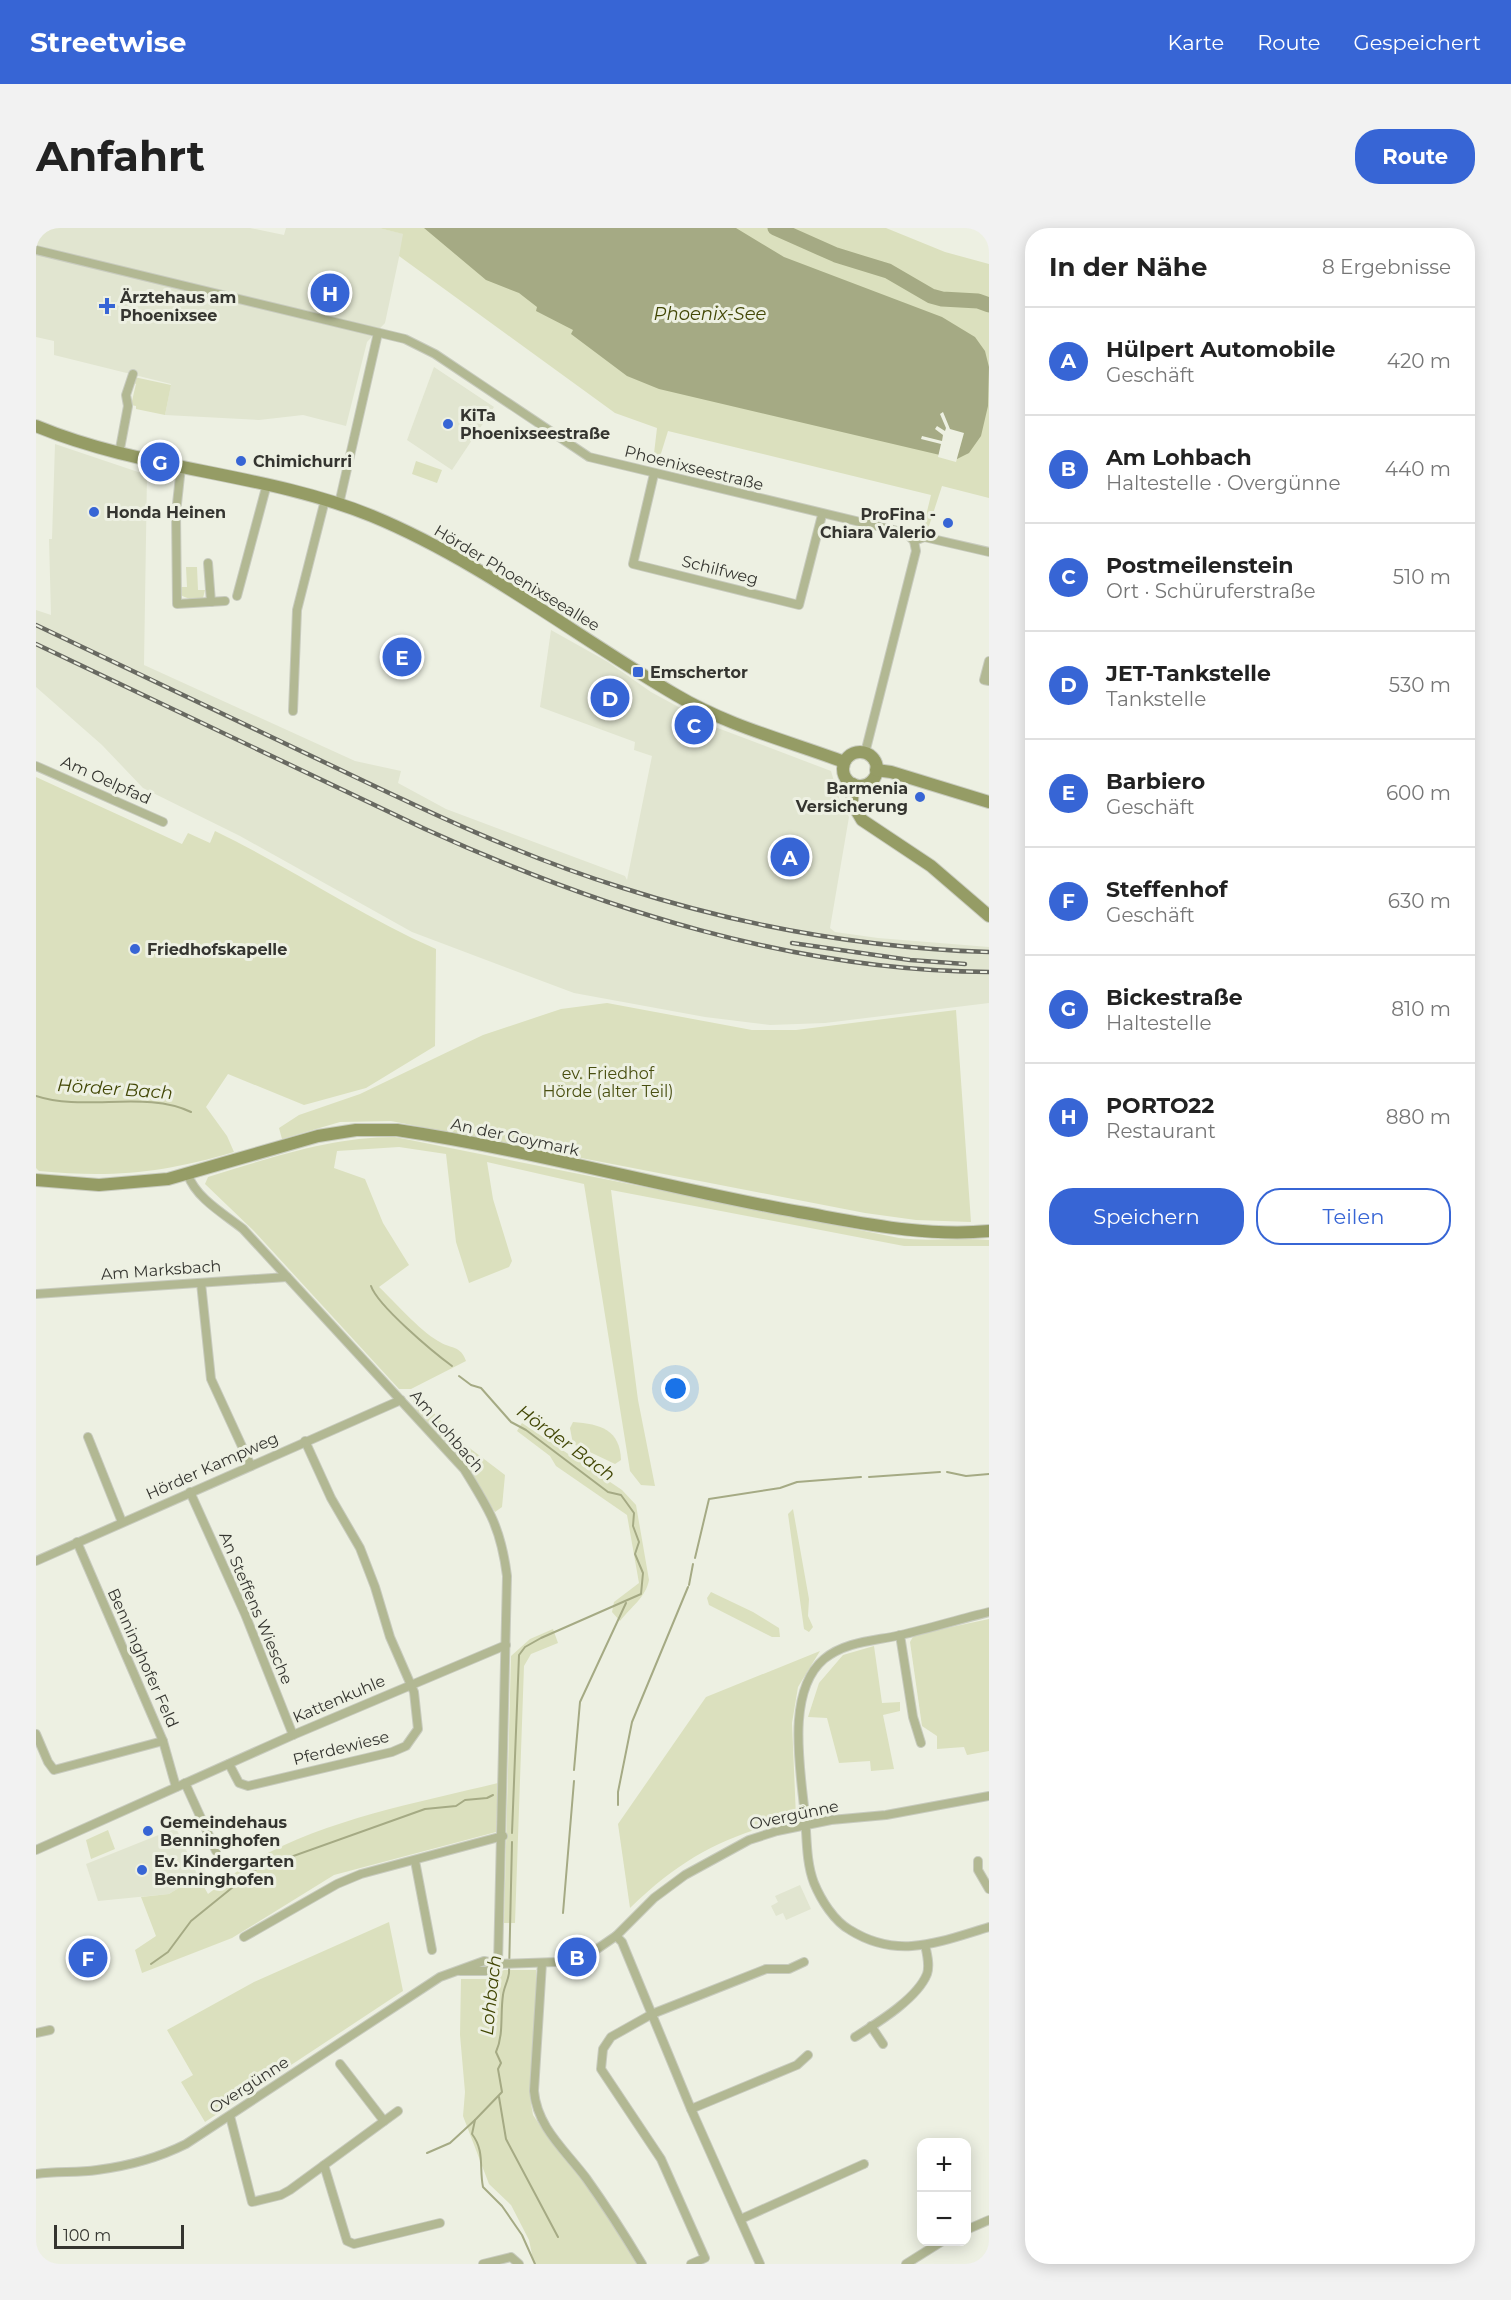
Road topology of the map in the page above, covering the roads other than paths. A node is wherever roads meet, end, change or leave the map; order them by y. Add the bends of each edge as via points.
1 (36, 250) edge
2 (378, 333) junction
3 (133, 374) dead end
4 (36, 426) edge
5 (119, 454) junction
6 (181, 466) junction
7 (654, 474) junction
8 (267, 484) junction
9 (325, 500) junction
10 (339, 504) junction
11 (822, 515) junction
12 (914, 541) junction
13 (989, 552) edge
14 (208, 563) dead end
15 (237, 596) dead end
16 (225, 601) dead end
17 (211, 602) junction
18 (989, 661) edge
19 (989, 681) edge
20 (292, 711) dead end
21 (865, 753) junction
22 (844, 762) junction
23 (36, 765) edge
24 (876, 770) junction
25 (853, 784) junction
26 (989, 802) edge
27 (163, 822) dead end
28 (989, 916) edge
29 (188, 1175) junction
30 (36, 1180) edge
31 (989, 1231) edge
32 (287, 1276) junction
33 (201, 1283) junction
34 (36, 1294) edge
35 (401, 1400) junction
36 (88, 1437) dead end
37 (305, 1441) junction
38 (251, 1466) junction
39 (190, 1492) junction
40 (123, 1522) junction
41 (77, 1542) junction
42 (36, 1561) edge
43 (989, 1612) edge
44 (900, 1635) junction
45 (506, 1645) junction
46 (410, 1685) junction
47 (36, 1734) edge
48 (293, 1735) junction
49 (163, 1741) junction
50 (921, 1743) dead end
51 (229, 1764) junction
52 (185, 1783) junction
53 (176, 1787) junction
54 (989, 1796) edge
55 (806, 1825) junction
56 (502, 1836) junction
57 (36, 1850) edge
58 (216, 1851) dead end
59 (415, 1861) junction
60 (978, 1861) dead end
61 (989, 1889) edge
62 (989, 1927) edge
63 (616, 1936) junction
64 (244, 1937) dead end
65 (925, 1946) junction
66 (432, 1950) dead end
67 (804, 1962) dead end
68 (542, 1963) junction
69 (501, 1964) junction
70 (652, 2014) junction
71 (871, 2026) junction
72 (50, 2030) dead end
73 (36, 2033) edge
74 (855, 2037) dead end
75 (883, 2044) dead end
76 (808, 2055) dead end
77 (340, 2064) dead end
78 (691, 2109) junction
79 (398, 2111) dead end
80 (230, 2116) junction
81 (384, 2121) junction
82 (864, 2164) dead end
83 (324, 2165) junction
84 (36, 2174) edge
85 (741, 2219) junction
86 (989, 2220) edge
87 (440, 2223) dead end
88 (971, 2228) edge
89 (933, 2246) edge
90 (483, 2264) edge
91 (519, 2264) edge
92 (642, 2264) edge
93 (691, 2264) edge
94 (760, 2264) edge
95 (906, 2264) edge

1 - 2 street, Phoenixseestraße
2 - 7 street, Phoenixseestraße via 405,339 435,354 589,457
2 - 10 street
3 - 5 street via 126,395 128,406
4 - 5 main road, Hörder Phoenixseeallee
5 - 6 main road, Hörder Phoenixseeallee
6 - 8 main road, Hörder Phoenixseeallee
6 - 17 street via 176,513 177,604
7 - 11 street, Phoenixseestraße
7 - 11 street, Schilfweg via 633,564 775,599 799,604
8 - 9 main road, Hörder Phoenixseeallee
8 - 15 street
9 - 10 main road, Hörder Phoenixseeallee
9 - 20 street via 297,610
10 - 22 main road, Hörder Phoenixseeallee via 460,559 631,668 709,712
11 - 12 street, Phoenixseestraße via 906,533
12 - 13 street via 924,537
12 - 21 street via 916,551
14 - 17 street
16 - 17 street
18 - 19 street via 984,680
21 - 22 main road via 851,754
21 - 24 main road via 874,760
22 - 25 main road via 845,777
23 - 27 street, Am Oelpfad
24 - 25 main road via 868,783
24 - 26 main road
25 - 28 main road via 852,802 862,820 931,866
29 - 30 main road, An der Goymark via 119,1185
29 - 31 main road, An der Goymark via 318,1136 356,1130 397,1130 900,1230
29 - 32 street, Am Lohbach via 201,1195 243,1229
32 - 33 street, Am Marksbach
32 - 35 street, Am Lohbach
33 - 34 street, Am Marksbach
33 - 38 street via 211,1379
35 - 37 street, Hörder Kampweg
35 - 45 street, Am Lohbach via 464,1469 488,1506 499,1532 507,1576
36 - 40 street
37 - 38 street, Hörder Kampweg
37 - 46 street, Pferdewiese via 360,1548
38 - 39 street, Hörder Kampweg
39 - 40 street, Hörder Kampweg
39 - 48 street, An Steffens Wiesche via 245,1614
40 - 41 street, Hörder Kampweg
41 - 42 street, Hörder Kampweg
41 - 49 street, Benninghofer Feld
43 - 44 street
44 - 50 street
44 - 55 street via 839,1649 822,1661 807,1686 798,1749
45 - 46 street, Kattenkuhle
45 - 56 street, Am Lohbach
46 - 48 street, Kattenkuhle
46 - 51 street, Pferdewiese via 417,1705 418,1729 406,1746 248,1786 239,1783
47 - 49 street via 54,1770
48 - 51 street, Kattenkuhle
49 - 53 street, Benninghofer Feld
51 - 52 street, Kattenkuhle
52 - 53 street, Kattenkuhle
52 - 58 street
53 - 57 street, Kattenkuhle
54 - 55 street, Overgünne
55 - 63 street, Overgünne via 749,1840 697,1867 654,1898
55 - 65 street via 814,1882 823,1901 842,1924 891,1946
56 - 59 street
56 - 69 street, Am Lohbach
59 - 64 street via 338,1884
59 - 66 street
60 - 61 street via 978,1870
62 - 65 street
63 - 68 street, Overgünne via 587,1953
63 - 70 street
65 - 71 street via 927,1973 922,1982 898,2007
67 - 70 street via 789,1969 766,1969
68 - 69 street, Overgünne
68 - 92 street via 536,2108 548,2132 619,2224
69 - 80 street, Overgünne via 484,1961 431,1982
70 - 78 street
70 - 93 street via 611,2037 603,2049 601,2069 661,2159 673,2184 705,2258
71 - 74 street
71 - 75 street
72 - 73 street
76 - 78 street via 797,2065
77 - 81 street
78 - 85 street
79 - 81 street
80 - 83 street via 252,2202 281,2195
80 - 84 street, Overgünne via 186,2144 151,2158 95,2170
81 - 83 street
82 - 85 street
83 - 87 street via 342,2235 347,2241 354,2244
85 - 94 street
86 - 88 street
89 - 95 street
90 - 91 street via 511,2257

